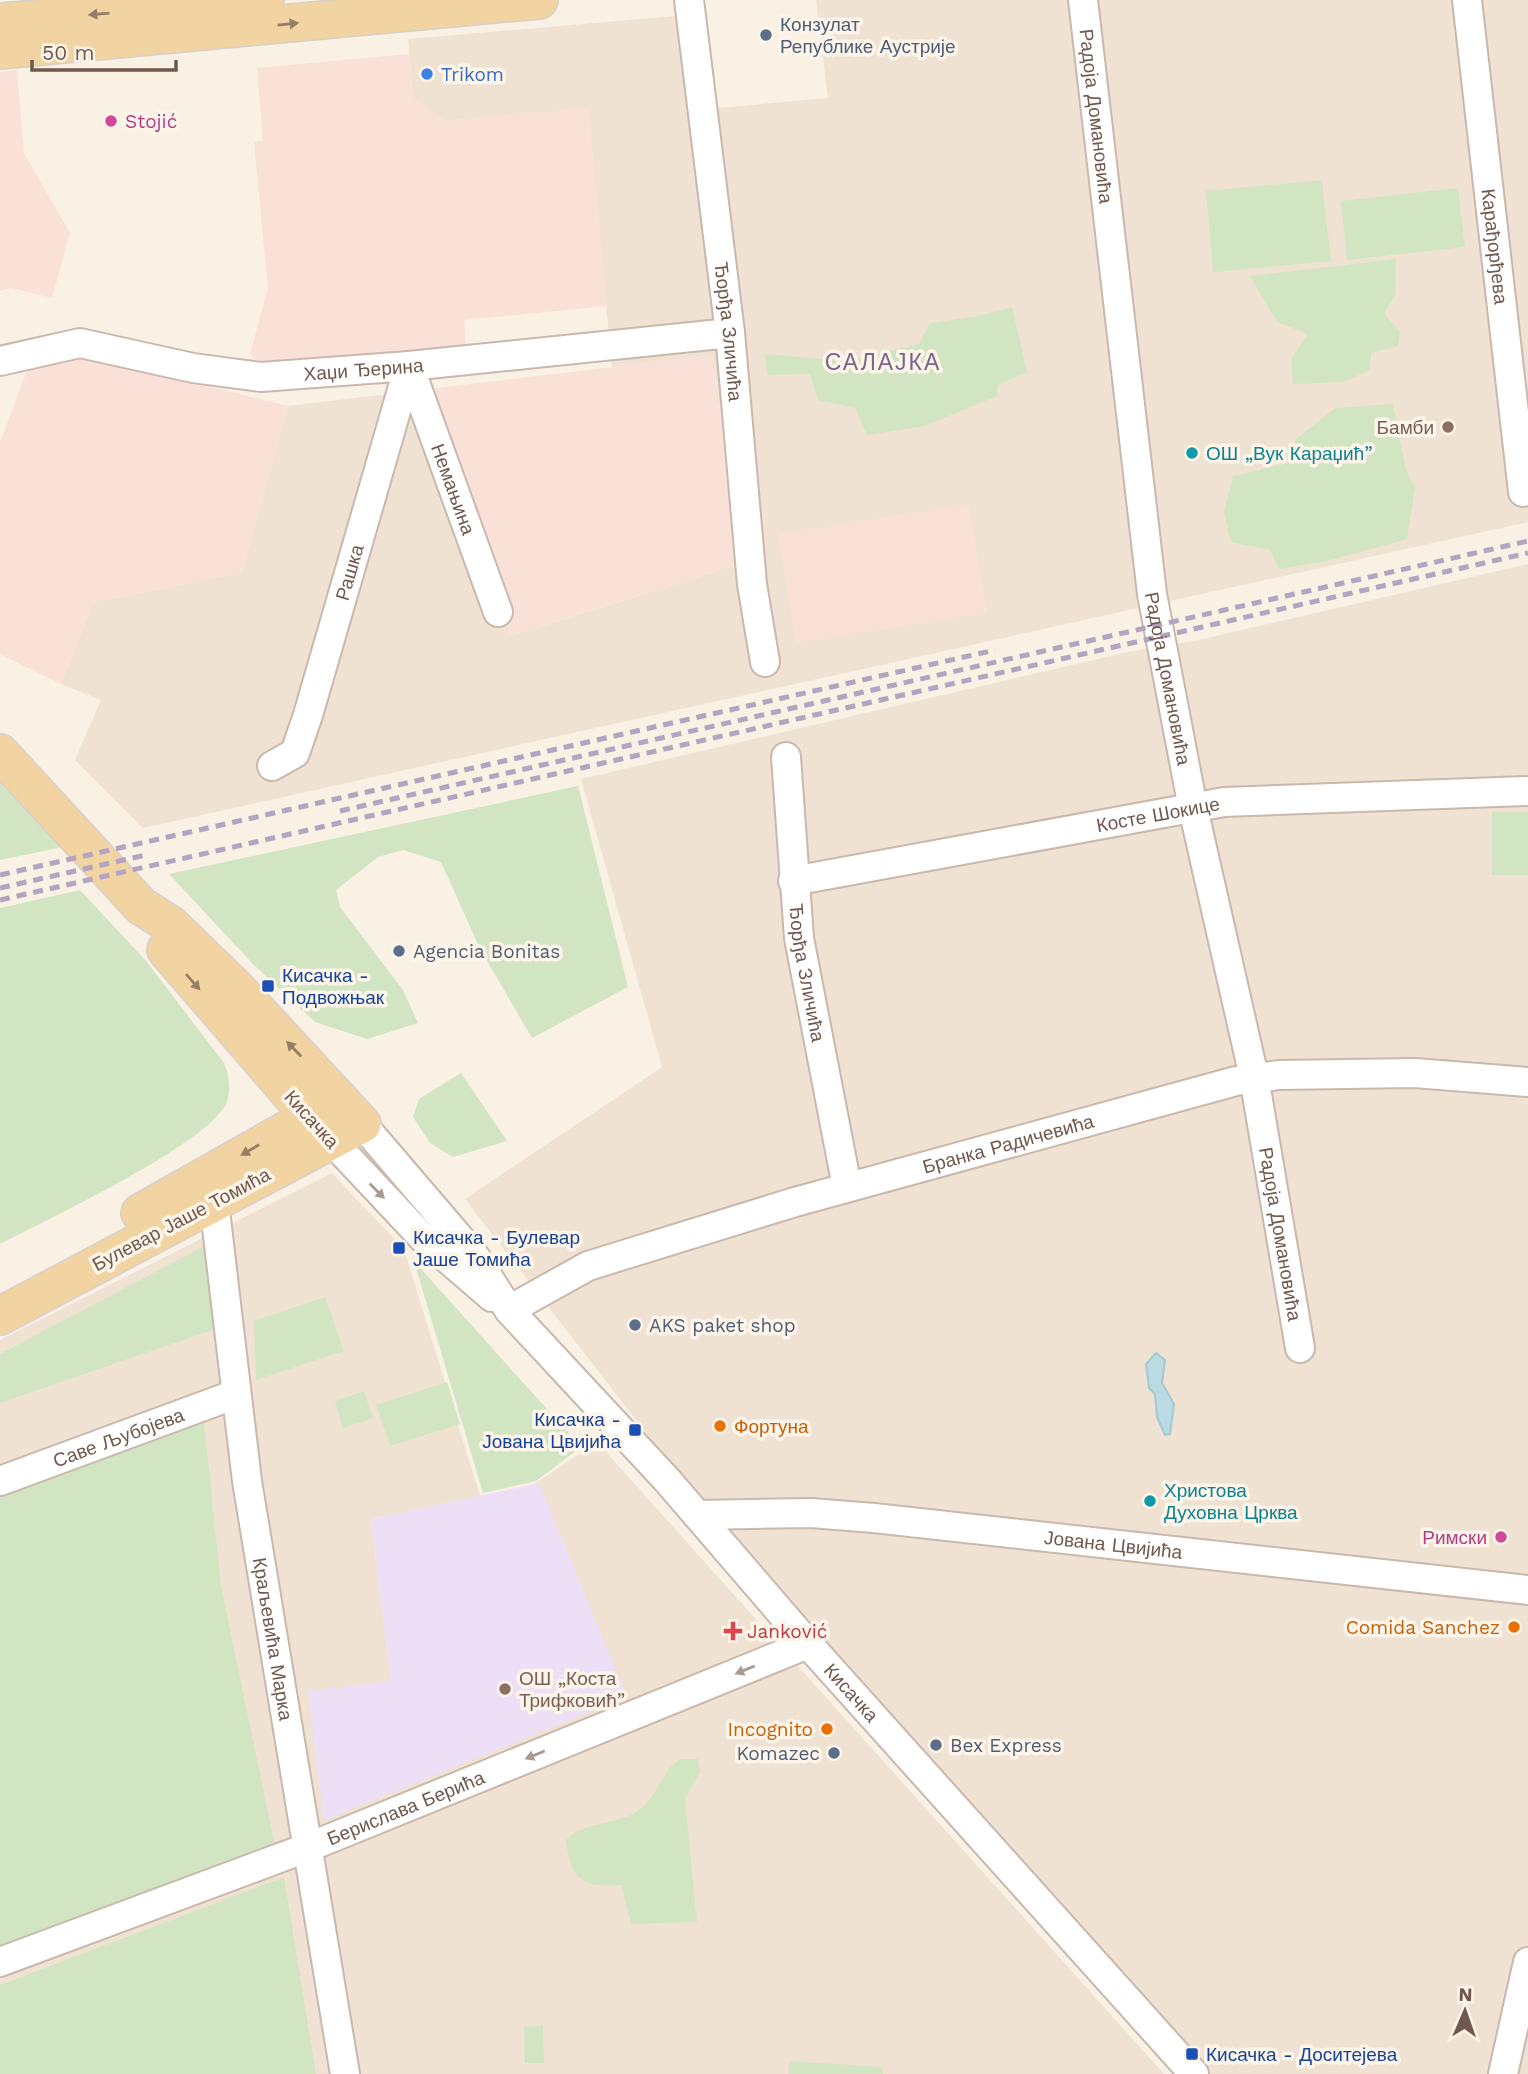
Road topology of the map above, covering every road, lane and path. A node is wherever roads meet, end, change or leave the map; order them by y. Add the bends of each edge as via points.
1 (265, 0) edge
2 (539, 0) edge
3 (689, 0) edge
4 (1083, 0) edge
5 (1467, 0) edge
6 (0, 22) edge
7 (0, 50) edge
8 (730, 332) junction
9 (0, 361) edge
10 (409, 366) junction
11 (1523, 492) dead end
12 (498, 612) dead end
13 (765, 662) dead end
14 (0, 753) edge
15 (786, 757) dead end
16 (272, 766) dead end
17 (1528, 791) edge
18 (1194, 808) junction
19 (793, 881) junction
20 (1254, 1077) junction
21 (1528, 1082) edge
22 (335, 1120) junction
23 (847, 1187) junction
24 (214, 1202) junction
25 (0, 1289) edge
26 (509, 1310) junction
27 (0, 1316) edge
28 (1300, 1348) dead end
29 (236, 1394) junction
30 (0, 1481) edge
31 (697, 1515) junction
32 (1528, 1590) edge
33 (808, 1644) junction
34 (309, 1847) junction
35 (0, 1962) edge
36 (1528, 1962) edge
37 (345, 2074) edge
38 (1194, 2074) edge
39 (1503, 2074) edge

1 -> 6 main road
7 -> 2 main road
3 - 8 street, Ђорђа Зличића
4 - 18 street, Радоја Домановића via 1152,594
5 - 11 street, Карађорђева
8 - 10 street, Хаџи Ђерина
8 - 13 street, Ђорђа Зличића via 752,584
9 - 10 street, Хаџи Ђерина via 80,343 232,375
10 - 12 street, Немањина
10 - 16 street, Рашка via 295,753
14 - 22 main road, Кисачка via 141,906 154,936
15 - 19 street, Ђорђа Зличића
17 - 18 street, Косте Шокице via 1260,799
18 - 19 street, Косте Шокице
18 - 20 street, Радоја Домановића
19 - 23 street, Ђорђа Зличића via 799,939
20 - 21 street, Бранка Радичевића via 1415,1073
20 - 23 street, Бранка Радичевића
20 - 28 street, Радоја Домановића
22 - 24 main road, Булевар Јаше Томића
22 -> 25 main road, Булевар Јаше Томића
22 - 26 street, Кисачка via 422,1237
23 - 26 street, Бранка Радичевића via 588,1266
24 - 27 main road, Булевар Јаше Томића
24 - 29 street, Краљевића Марка
26 - 31 street, Кисачка
29 - 30 street, Саве Љубојева
29 - 34 street, Краљевића Марка
31 - 32 street, Јована Цвијића via 811,1513 874,1518
31 - 33 street, Кисачка
33 -> 34 street, Берислава Берића
33 - 38 street, Кисачка
34 - 35 street, Берислава Берића
34 - 37 street, Краљевића Марка
36 - 39 street

